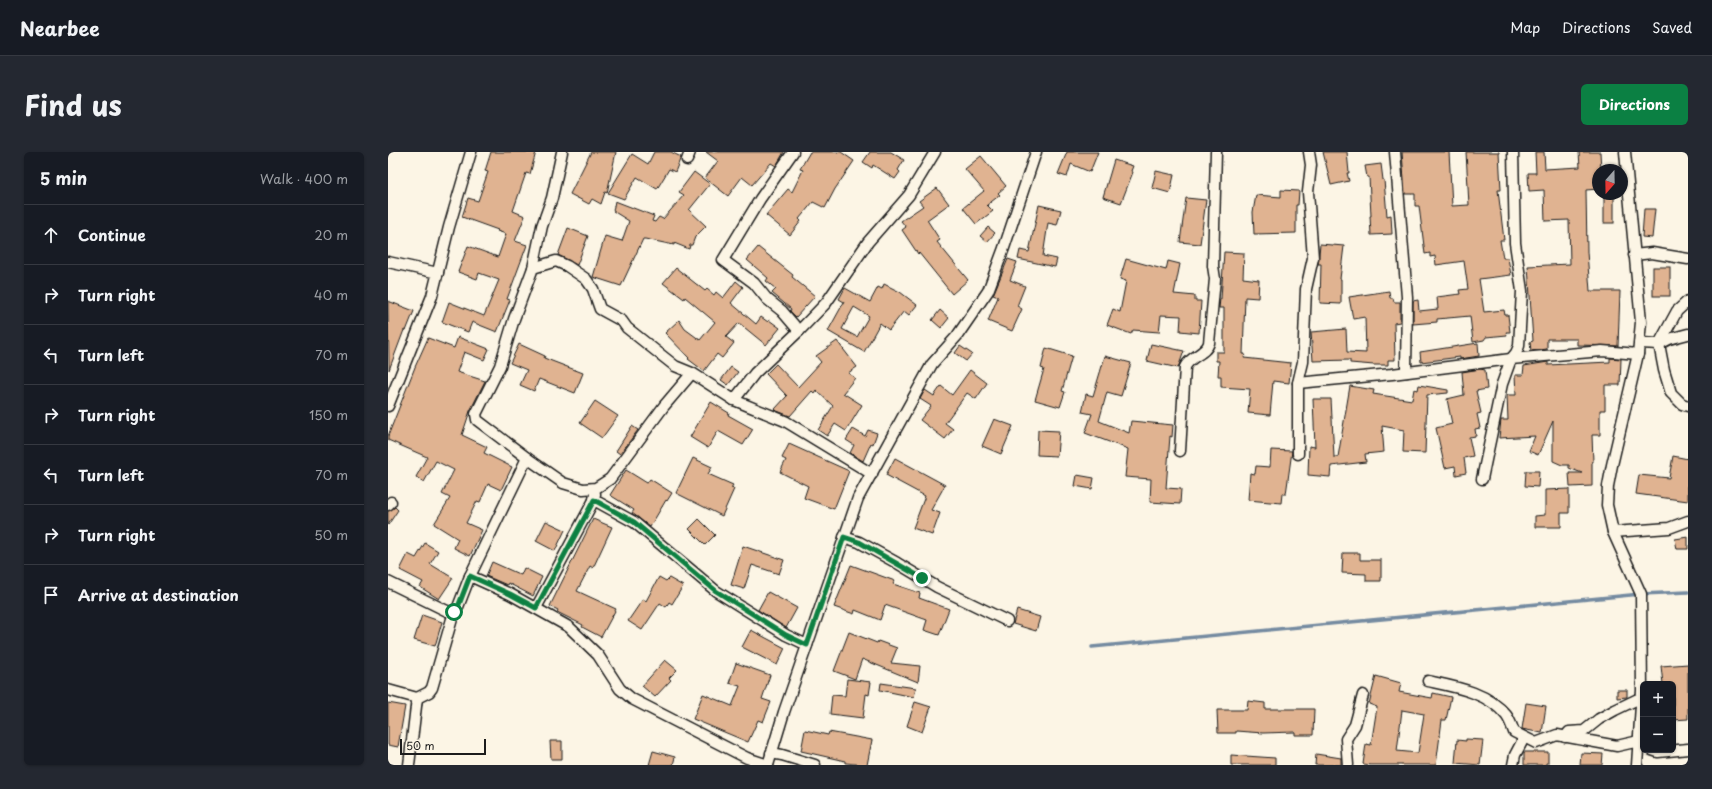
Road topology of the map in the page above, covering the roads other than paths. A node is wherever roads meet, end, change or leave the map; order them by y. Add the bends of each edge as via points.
1 (471, 152) edge
2 (562, 152) edge
3 (793, 152) edge
4 (935, 152) edge
5 (1036, 152) edge
6 (1216, 152) edge
7 (1309, 152) edge
8 (1395, 152) edge
9 (1513, 152) edge
10 (1625, 152) edge
11 (1634, 255) junction
12 (1688, 259) edge
13 (388, 262) edge
14 (533, 268) junction
15 (438, 273) junction
16 (1688, 301) edge
17 (799, 331) junction
18 (1688, 334) edge
19 (1640, 343) junction
20 (1659, 344) junction
21 (1638, 354) junction
22 (1511, 359) junction
23 (1406, 372) junction
24 (692, 373) junction
25 (1298, 383) junction
26 (734, 400) junction
27 (388, 406) edge
28 (1688, 406) edge
29 (1180, 451) dead end
30 (1298, 454) dead end
31 (527, 458) junction
32 (872, 474) junction
33 (1482, 479) dead end
34 (596, 488) junction
35 (594, 500) junction
36 (1688, 521) edge
37 (1613, 532) junction
38 (844, 537) junction
39 (470, 576) junction
40 (388, 582) edge
41 (536, 608) junction
42 (454, 612) junction
43 (1007, 621) dead end
44 (807, 645) junction
45 (1428, 681) dead end
46 (1642, 681) edge
47 (388, 690) edge
48 (1363, 696) dead end
49 (417, 698) junction
50 (1640, 698) edge
51 (1565, 737) junction
52 (1524, 738) junction
53 (1640, 742) edge
54 (1640, 748) edge
55 (1688, 749) edge
56 (1676, 750) edge
57 (771, 753) junction
58 (409, 765) edge
59 (768, 765) edge
60 (815, 765) edge
61 (1348, 765) edge
62 (1513, 765) edge
63 (1637, 765) edge

1 - 15 street
2 - 14 street
3 - 17 street via 760,199 723,260 754,283
4 - 17 street via 909,195 868,242 826,303
5 - 32 street via 988,290 957,336 932,364
6 - 29 street via 1213,266 1215,279 1209,343 1185,367
7 - 25 street via 1311,165 1308,192 1313,258 1306,289 1303,362
8 - 23 street via 1407,297
9 - 22 street via 1515,243 1522,291 1519,346
10 - 11 street
11 - 12 street via 1652,253
11 - 19 street via 1641,322
13 - 15 street
14 - 24 street via 556,262 577,272 593,289 600,309 622,321 627,328 675,366
14 - 31 street via 500,366 476,414 480,424
15 - 27 street via 432,296
16 - 20 street via 1677,311
17 - 26 street via 755,373
18 - 20 street
19 - 20 street
19 - 21 street
20 - 28 street via 1671,393 1682,404
21 - 22 street via 1602,351
21 - 37 street via 1608,486 1607,505
22 - 23 street
22 - 33 street via 1502,384
23 - 25 street
24 - 26 street
24 - 34 street via 610,479
25 - 30 street
26 - 32 street via 784,421
31 - 34 street via 563,483
31 - 39 street
32 - 38 street via 858,498
34 - 35 street
35 - 41 street
35 - 44 street via 634,522 716,591 786,635
36 - 37 street via 1669,528
37 - 46 street via 1641,594
38 - 43 street via 859,542 937,587
38 - 44 street
39 - 41 street
39 - 42 street
40 - 42 street
41 - 59 street via 569,627 598,655 620,689 632,699 747,758
42 - 49 street via 432,688
44 - 57 street
45 - 52 street via 1474,692 1494,703 1508,716 1514,732
47 - 49 street
48 - 61 street via 1355,725 1346,739
49 - 58 street
50 - 51 street via 1599,719 1584,731 1569,732
51 - 52 street via 1557,735 1536,743
51 - 53 street via 1617,746
52 - 62 street
54 - 63 street
55 - 56 street
57 - 59 street
57 - 60 street

